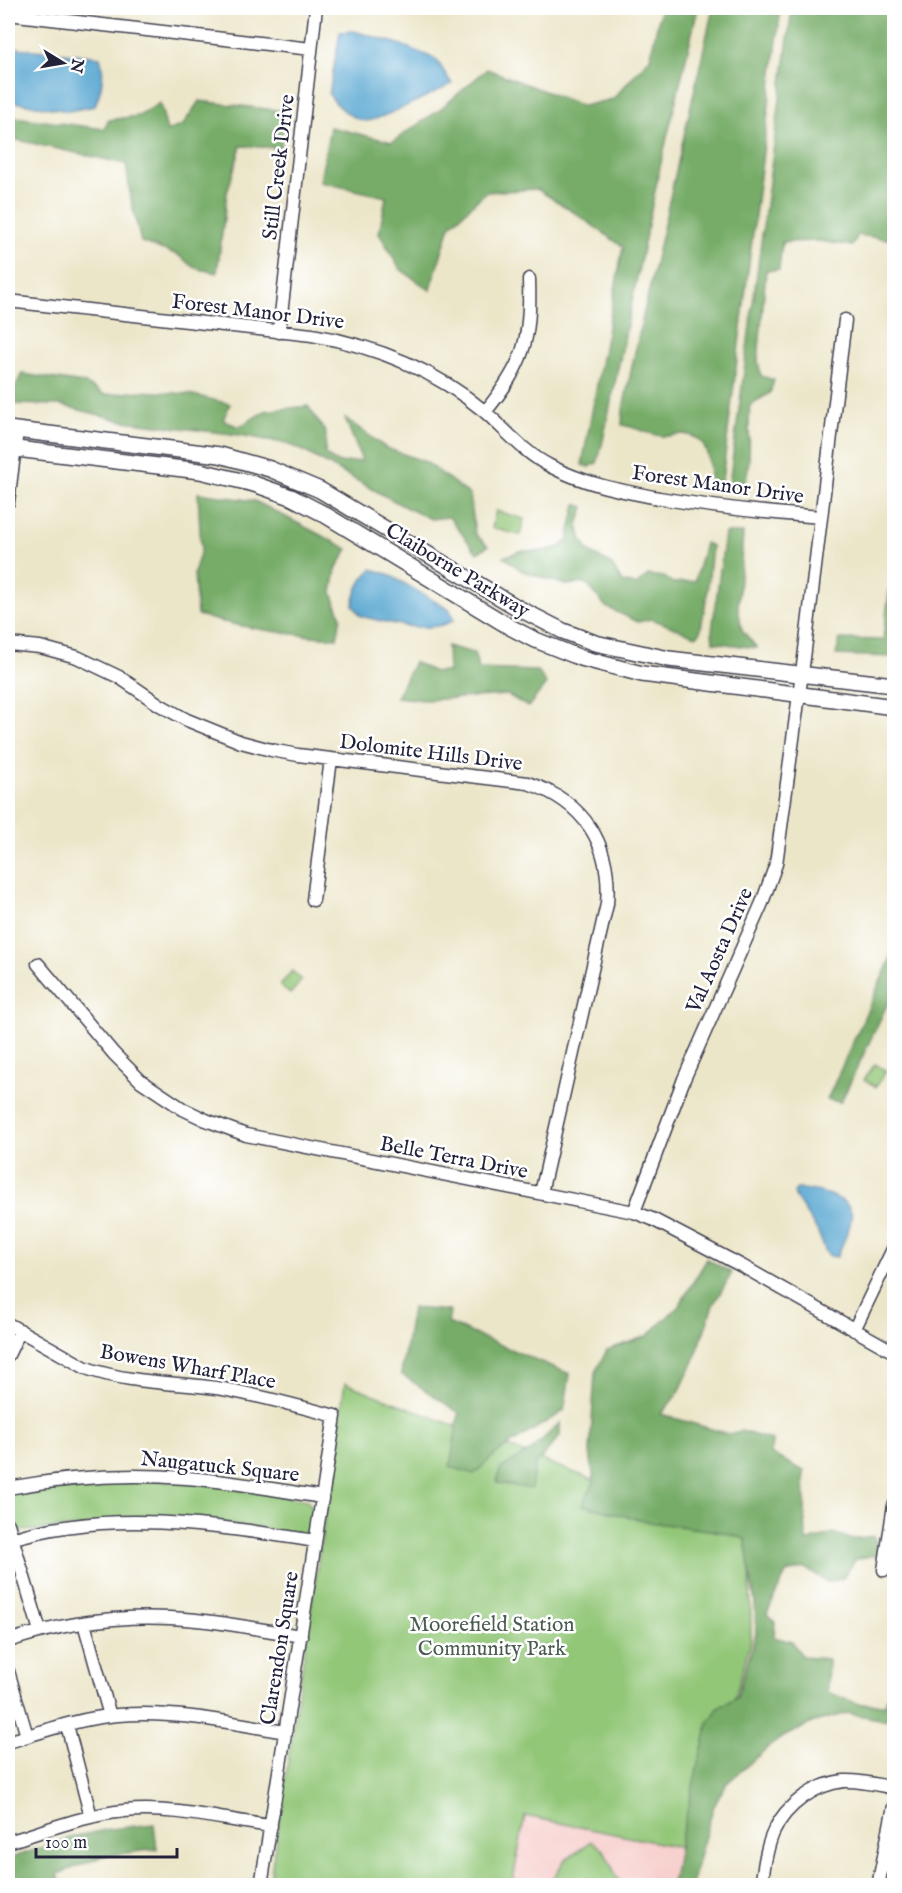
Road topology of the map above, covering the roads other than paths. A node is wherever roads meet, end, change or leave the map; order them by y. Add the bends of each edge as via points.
1 (316, 8) edge
2 (8, 14) edge
3 (312, 49) junction
4 (529, 279) dead end
5 (8, 301) edge
6 (845, 320) dead end
7 (279, 332) junction
8 (485, 412) junction
9 (12, 430) edge
10 (11, 449) edge
11 (8, 502) edge
12 (821, 517) junction
13 (8, 644) edge
14 (801, 676) junction
15 (894, 685) edge
16 (799, 693) junction
17 (894, 707) edge
18 (331, 759) junction
19 (313, 900) dead end
20 (38, 964) dead end
21 (541, 1193) junction
22 (634, 1212) junction
23 (894, 1247) edge
24 (8, 1324) edge
25 (20, 1330) junction
26 (854, 1330) junction
27 (894, 1352) edge
28 (8, 1355) edge
29 (335, 1416) joint
30 (8, 1488) edge
31 (322, 1497) junction
32 (894, 1505) edge
33 (8, 1524) edge
34 (10, 1540) edge
35 (315, 1541) junction
36 (885, 1570) dead end
37 (84, 1623) junction
38 (40, 1631) junction
39 (301, 1636) junction
40 (8, 1641) edge
41 (8, 1671) edge
42 (110, 1716) junction
43 (68, 1725) junction
44 (286, 1732) junction
45 (27, 1736) junction
46 (8, 1742) edge
47 (894, 1788) edge
48 (894, 1806) edge
49 (91, 1817) junction
50 (271, 1826) junction
51 (8, 1842) edge
52 (261, 1886) edge
53 (761, 1886) edge
54 (878, 1886) edge

1 - 3 street, Still Creek Drive
2 - 3 street
3 - 7 street, Still Creek Drive
4 - 8 street via 530,313 525,346 511,377
5 - 7 street, Forest Manor Drive
6 - 12 street, Val Aosta Drive
7 - 8 street, Forest Manor Drive via 333,338 388,355 440,380
8 - 12 street, Forest Manor Drive via 547,465 586,482 699,505
9 - 10 street
9 - 14 main road, Claiborne Parkway via 245,461 320,490 563,631 595,643 669,659
10 - 11 street
10 - 16 main road, Claiborne Parkway via 178,467 254,484 322,513 510,627 558,650 642,674
12 - 14 street, Val Aosta Drive
13 - 18 street, Dolomite Hills Drive via 77,657 118,677 187,720 241,742
14 - 15 main road, Claiborne Parkway
14 - 16 street, Val Aosta Drive
16 - 17 main road, Claiborne Parkway
16 - 22 street, Val Aosta Drive via 778,854 769,886 684,1079
18 - 19 street
18 - 21 street, Dolomite Hills Drive via 528,783 571,806 598,842 608,874 607,904
20 - 21 street, Belle Terra Drive via 141,1081 206,1120 246,1135
21 - 22 street, Belle Terra Drive
22 - 26 street, Belle Terra Drive via 742,1266
23 - 26 street
24 - 25 street, Bowens Wharf Place
25 - 28 street
25 - 29 street, Bowens Wharf Place via 86,1368 106,1374 222,1389
26 - 27 street, Belle Terra Drive
29 - 31 street, Clarendon Square
30 - 31 street, Naugatuck Square via 135,1475 196,1479
31 - 35 street, Clarendon Square
32 - 36 street
33 - 34 street
34 - 35 street via 63,1528 152,1521
34 - 38 street
35 - 39 street, Clarendon Square
37 - 38 street
37 - 39 street via 169,1618
37 - 42 street
38 - 40 street
39 - 44 street, Clarendon Square
41 - 45 street
42 - 43 street
42 - 44 street via 195,1717
43 - 45 street
43 - 49 street
44 - 50 street, Clarendon Square
45 - 46 street
47 - 53 street via 843,1781 802,1798 786,1812 774,1831
48 - 54 street
49 - 50 street via 157,1810
49 - 51 street
50 - 52 street, Clarendon Square

